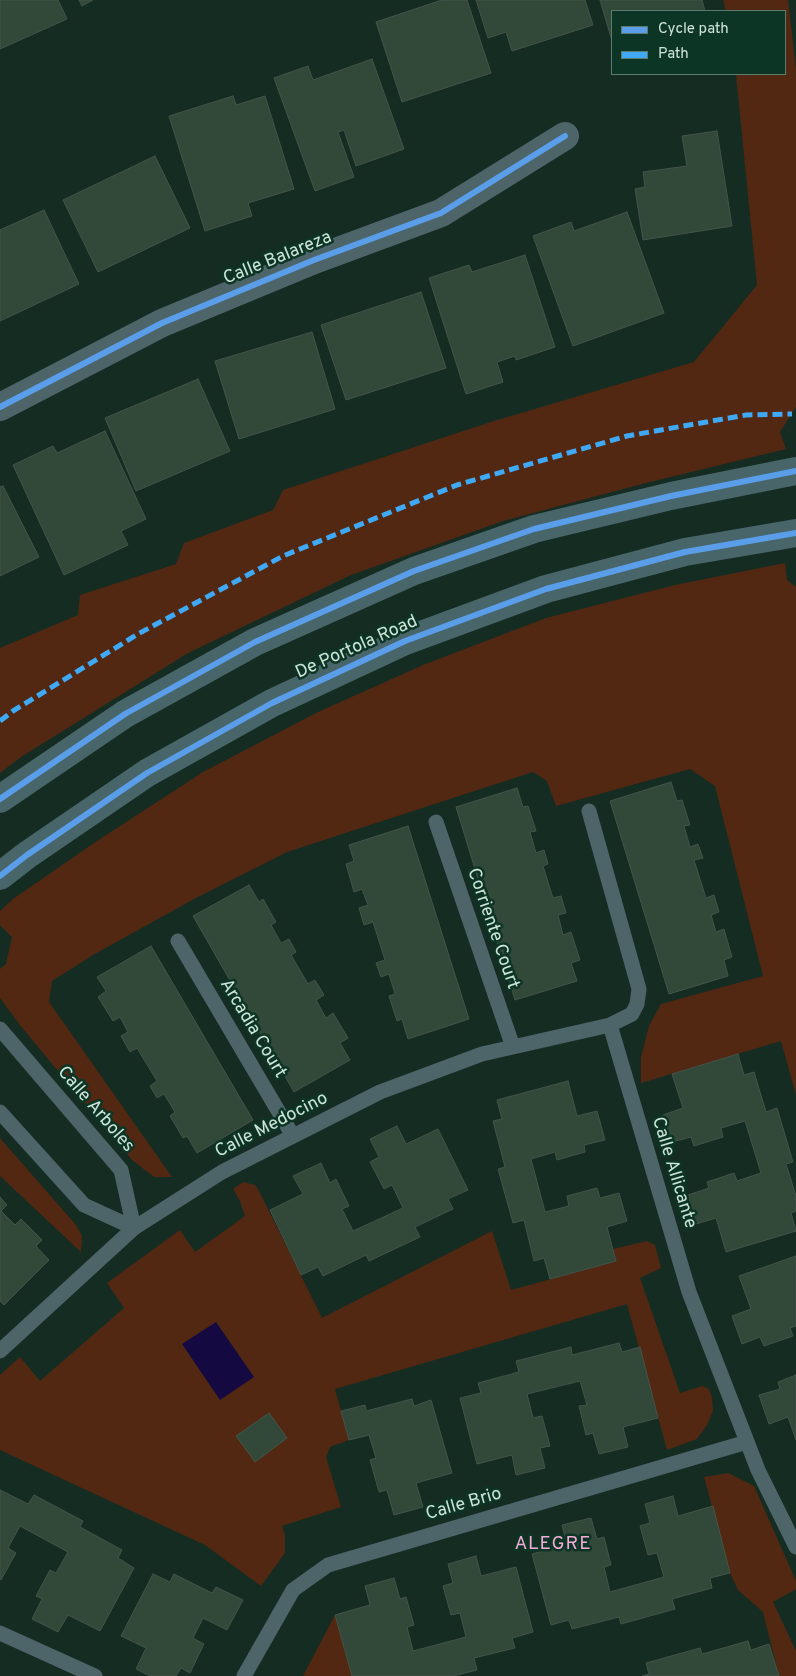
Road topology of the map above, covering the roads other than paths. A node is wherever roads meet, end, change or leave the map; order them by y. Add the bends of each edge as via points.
1 (565, 136) dead end
2 (0, 407) edge
3 (796, 471) edge
4 (796, 533) edge
5 (0, 798) edge
6 (589, 811) dead end
7 (436, 822) dead end
8 (0, 876) edge
9 (178, 941) dead end
10 (610, 1025) junction
11 (0, 1029) edge
12 (513, 1047) junction
13 (0, 1112) edge
14 (293, 1136) junction
15 (134, 1228) junction
16 (3, 1343) edge
17 (747, 1442) junction
18 (796, 1547) edge
19 (0, 1633) edge
20 (95, 1676) edge
21 (244, 1676) edge

1 - 2 street, Calle Balareza via 441,213 314,260 162,323
3 - 5 main road via 671,496 534,529 414,571 255,642 125,714
4 - 8 main road, De Portola Road via 685,552 546,589 405,641 272,703 147,773
6 - 10 lane via 639,989 632,1014
7 - 12 lane, Corriente Court
9 - 14 lane, Arcadia Court
10 - 12 lane, Calle Medocino
10 - 17 lane, Calle Allicante via 689,1292
11 - 15 lane, Calle Arboles via 122,1170
12 - 14 lane, Calle Medocino via 482,1054 380,1092
13 - 15 lane via 84,1205
14 - 15 lane, Calle Medocino via 222,1172
15 - 16 lane, Calle Medocino
17 - 18 lane, Calle Allicante
17 - 21 lane, Calle Brio via 328,1565 293,1590
19 - 20 lane

